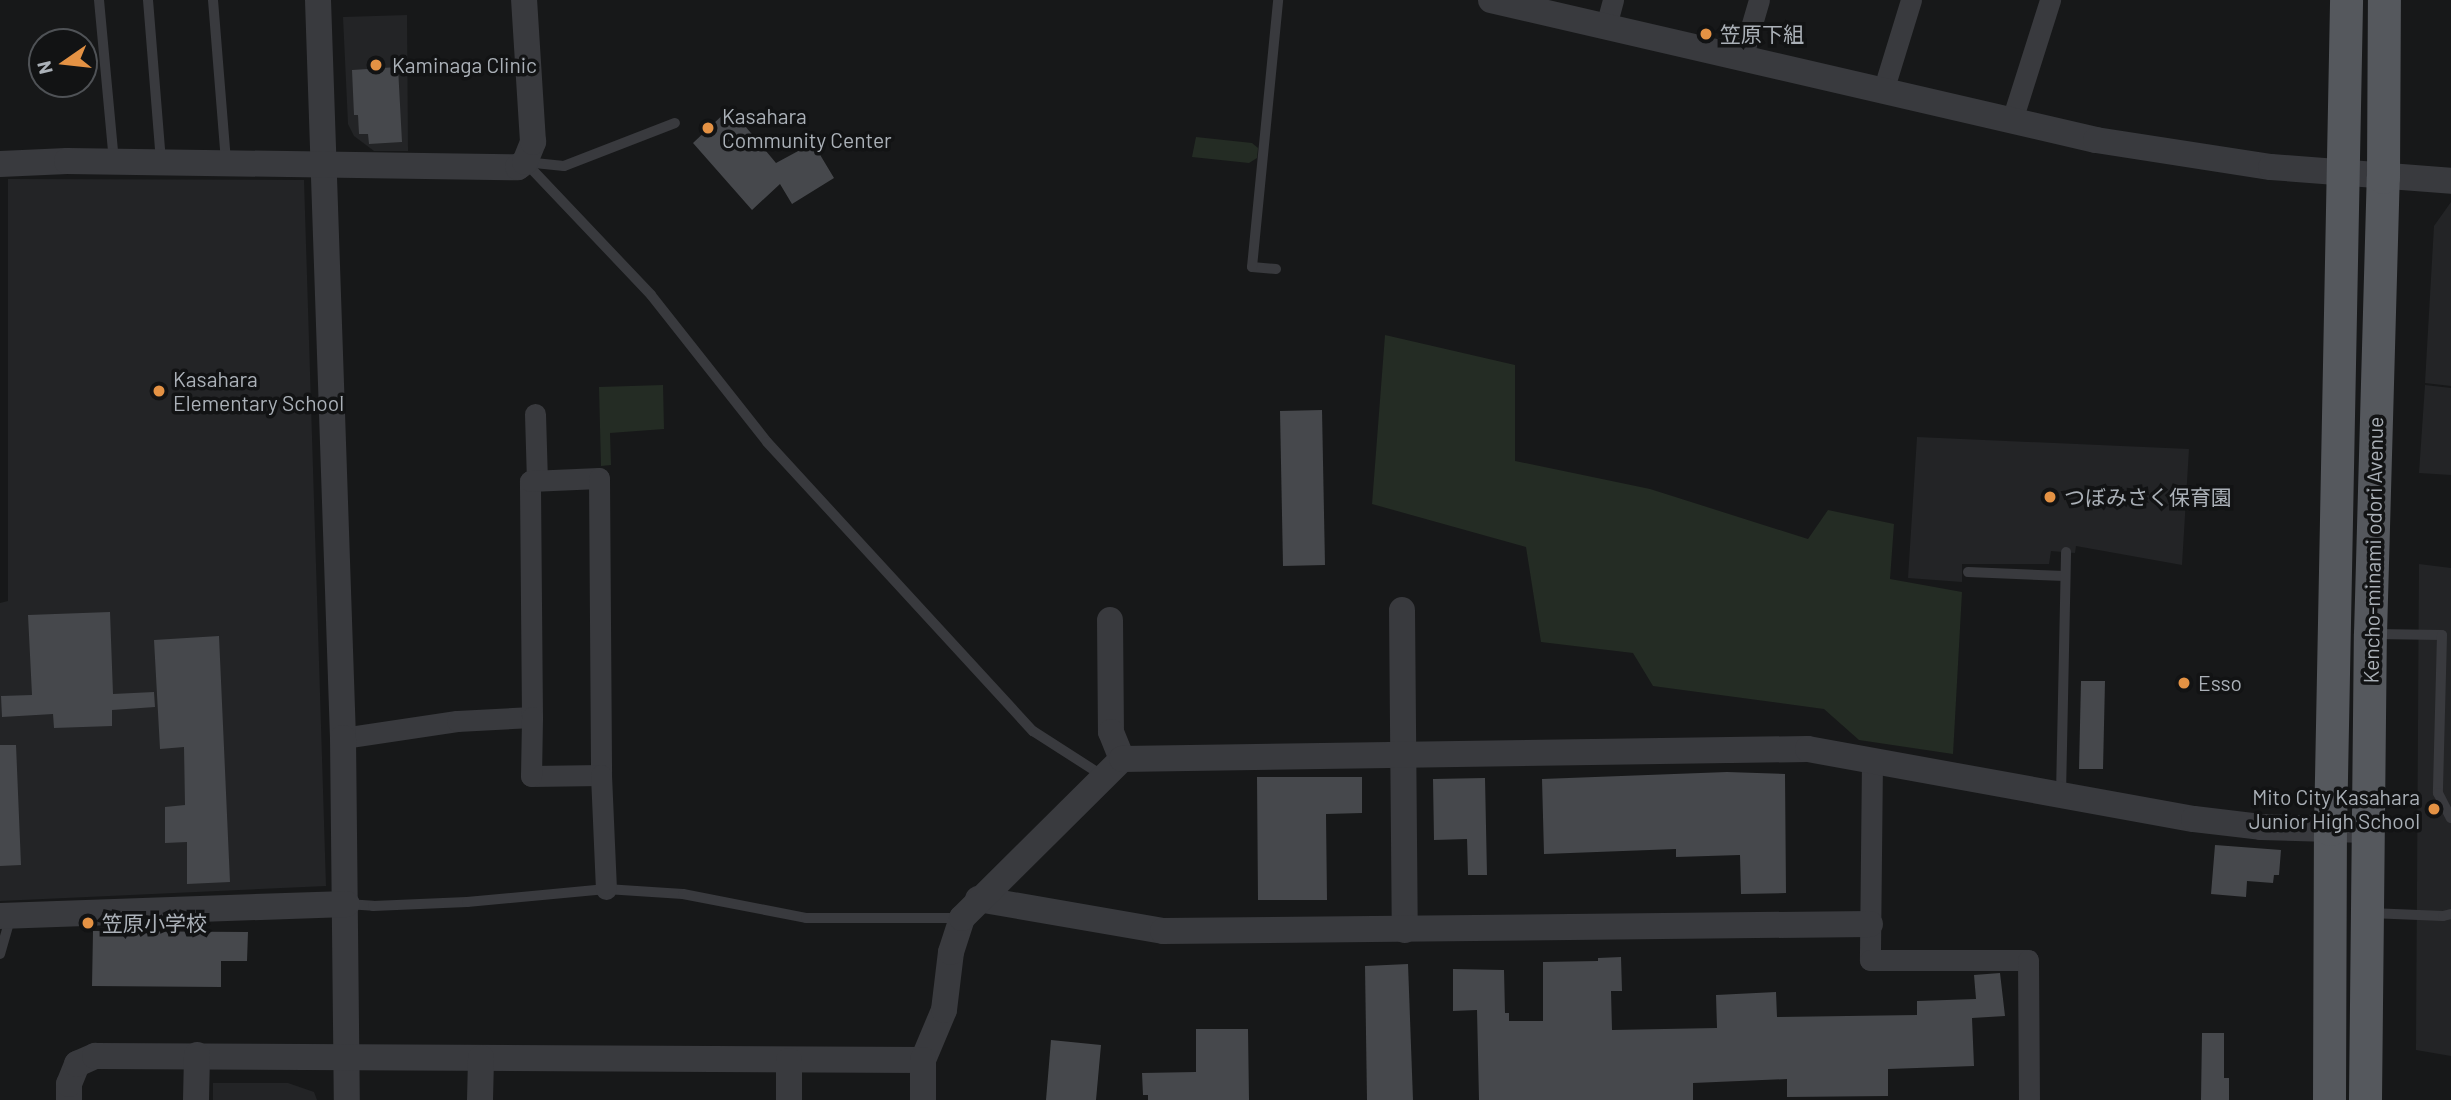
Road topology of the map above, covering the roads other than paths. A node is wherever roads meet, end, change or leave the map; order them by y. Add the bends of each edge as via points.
1 (99, 0) edge
2 (148, 0) edge
3 (213, 0) edge
4 (318, 0) edge
5 (524, 0) edge
6 (1278, 0) edge
7 (1491, 0) edge
8 (1613, 0) edge
9 (1759, 0) edge
10 (1911, 0) edge
11 (2050, 0) edge
12 (2346, 0) edge
13 (2384, 0) edge
14 (1606, 26) junction
15 (1742, 58) junction
16 (1883, 91) junction
17 (2012, 120) junction
18 (675, 123) dead end
19 (114, 162) junction
20 (161, 162) junction
21 (525, 162) junction
22 (226, 163) junction
23 (0, 164) edge
24 (323, 164) junction
25 (2344, 175) junction
26 (2383, 177) junction
27 (2451, 181) edge
28 (1276, 269) dead end
29 (536, 414) dead end
30 (537, 480) junction
31 (2066, 552) dead end
32 (1968, 572) dead end
33 (2065, 576) junction
34 (1402, 610) dead end
35 (1110, 620) dead end
36 (2370, 634) junction
37 (531, 717) junction
38 (343, 738) junction
39 (1404, 752) junction
40 (1872, 760) junction
41 (1112, 767) junction
42 (601, 775) junction
43 (2062, 797) junction
44 (2451, 818) edge
45 (2330, 829) junction
46 (2367, 830) junction
47 (606, 889) junction
48 (347, 904) junction
49 (970, 908) junction
50 (2367, 913) junction
51 (2451, 914) edge
52 (5, 916) edge
53 (1870, 924) junction
54 (1405, 930) junction
55 (0, 954) edge
56 (197, 1055) junction
57 (347, 1057) junction
58 (481, 1058) junction
59 (923, 1060) junction
60 (789, 1061) junction
61 (69, 1100) edge
62 (196, 1100) edge
63 (347, 1100) edge
64 (480, 1100) edge
65 (789, 1100) edge
66 (923, 1100) edge
67 (2029, 1100) edge
68 (2329, 1100) edge
69 (2365, 1100) edge

1 - 19 lane
2 - 20 lane
3 - 22 lane
4 - 24 street
5 - 21 street via 533,142
6 - 28 lane via 1252,267
7 - 14 street
8 - 14 street
9 - 15 street
10 - 16 street
11 - 17 street
12 - 25 main road, Kencho-minami odori Avenue
13 - 26 main road, Kencho-minami odori Avenue
14 - 15 street
15 - 16 street
16 - 17 street
17 - 25 street via 2182,155
18 - 21 lane via 564,166
19 - 20 street
19 - 23 street
20 - 22 street
21 - 24 street via 507,169
21 - 41 lane via 651,295 767,442 1033,731
22 - 24 street
24 - 38 street
25 - 26 street
25 - 45 main road, Kencho-minami odori Avenue
26 - 27 street
26 - 36 main road, Kencho-minami odori Avenue
29 - 30 street
30 - 37 street via 530,481
30 - 42 street via 600,478
31 - 33 lane
32 - 33 lane
33 - 43 lane
34 - 39 street
35 - 41 street
36 - 44 lane via 2442,635 2438,793
36 - 46 main road, Kencho-minami odori Avenue
37 - 38 street via 457,721
37 - 42 street via 531,776
38 - 48 street
39 - 40 street via 1758,747 1808,748
39 - 41 street
39 - 54 street
40 - 43 street
40 - 53 street
41 - 49 street
42 - 47 street
43 - 45 street via 2234,824
45 - 46 street
45 - 68 main road, Kencho-minami odori Avenue
46 - 50 main road, Kencho-minami odori Avenue
47 - 48 lane via 467,902
47 - 49 lane via 683,894 806,918
48 - 52 street
48 - 57 street
49 - 54 street via 1163,931
49 - 59 street via 951,952 944,1010
50 - 51 lane
50 - 69 main road, Kencho-minami odori Avenue
52 - 55 lane
53 - 54 street
53 - 67 street via 1870,960 2028,960
56 - 57 street
56 - 61 street via 85,1058 72,1073
56 - 62 street
57 - 58 street
57 - 63 street
58 - 60 street
58 - 64 street
59 - 60 street
59 - 66 street
60 - 65 street

